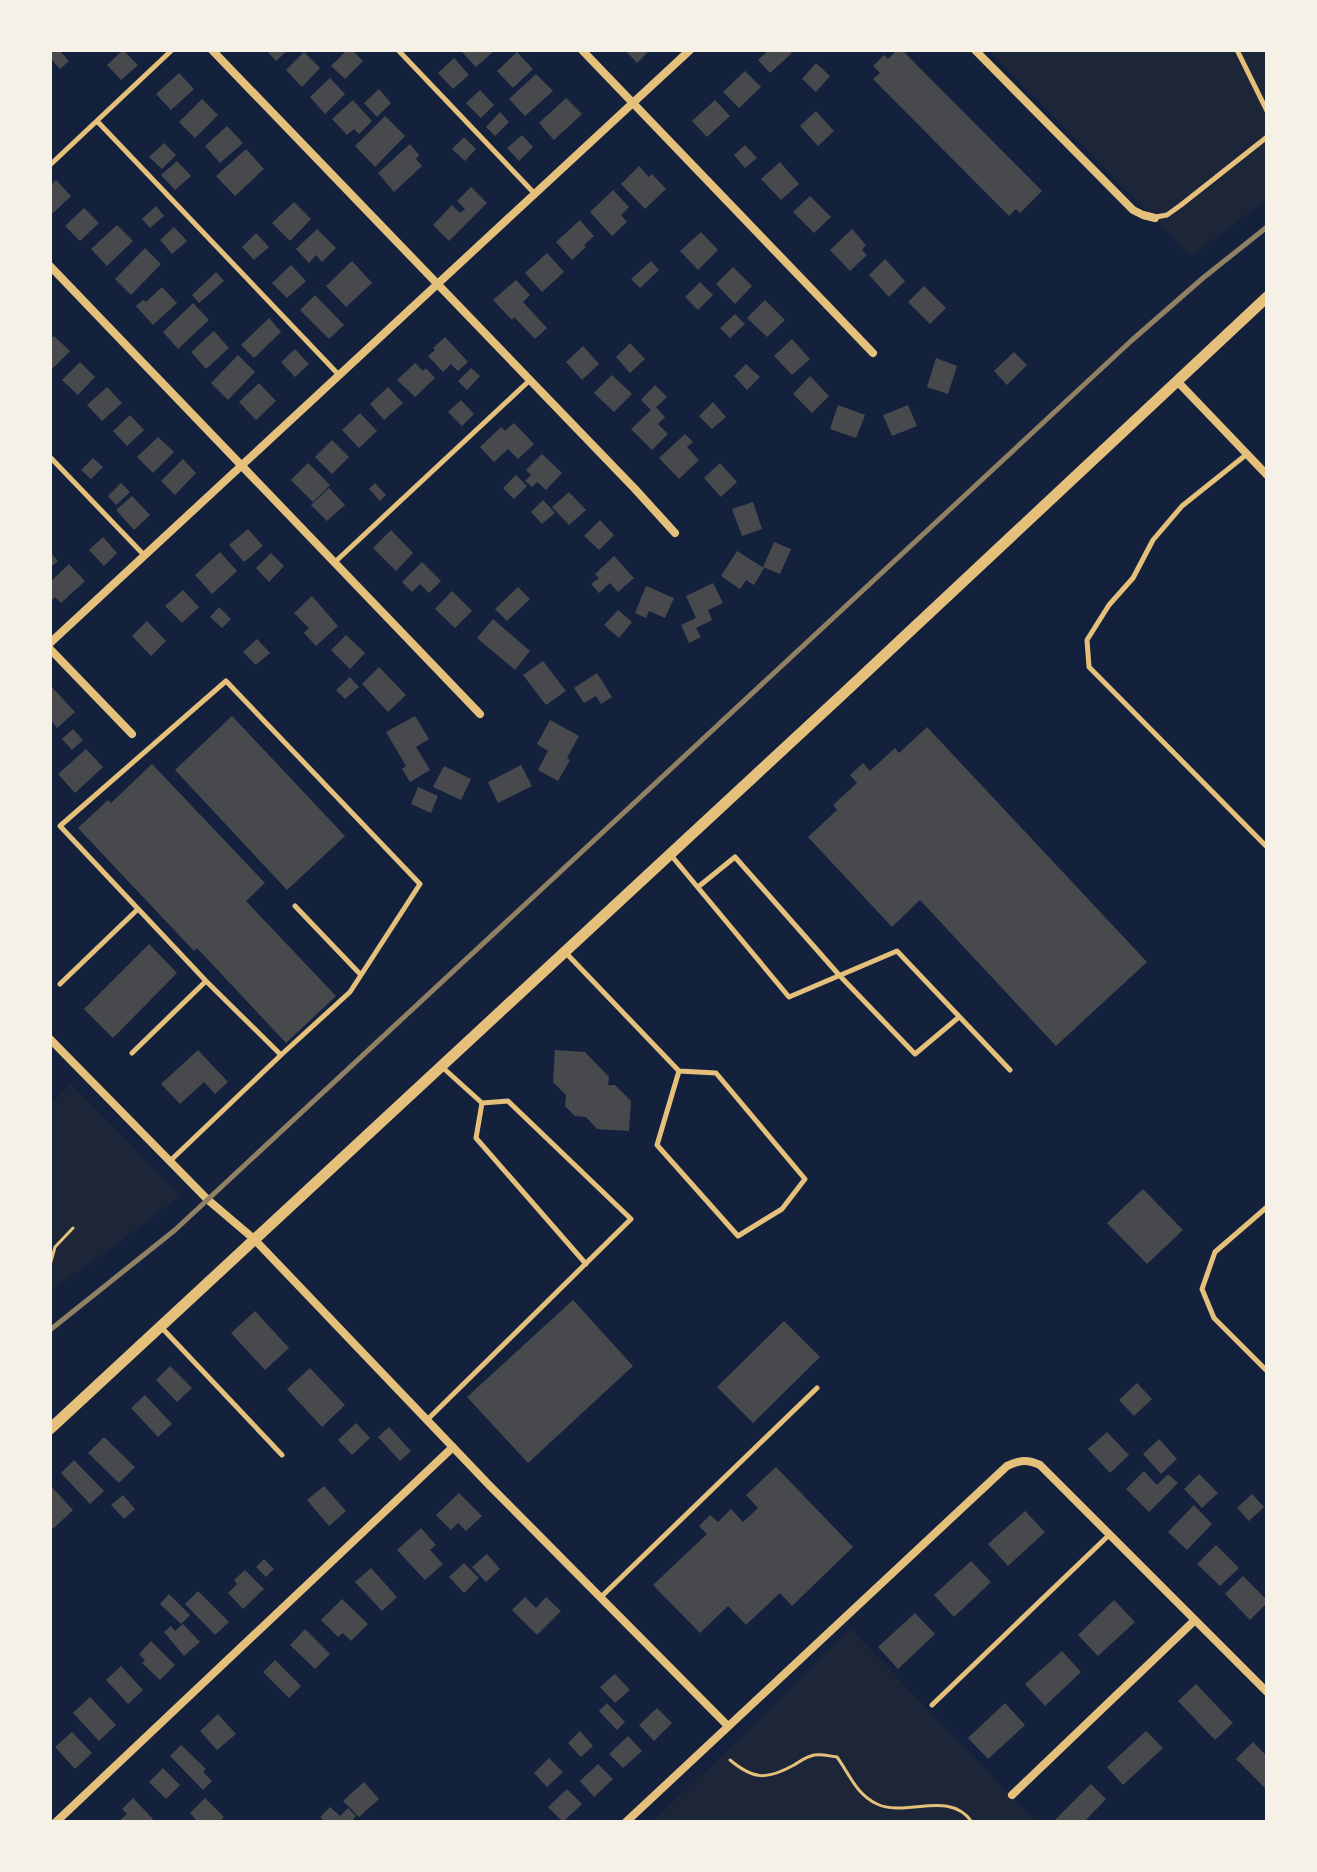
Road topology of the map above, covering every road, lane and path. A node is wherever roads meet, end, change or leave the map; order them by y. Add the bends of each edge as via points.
1 (172, 50) edge
2 (212, 50) edge
3 (398, 50) edge
4 (582, 50) edge
5 (690, 50) edge
6 (975, 50) edge
7 (1237, 50) edge
8 (633, 103) junction
9 (1267, 111) edge
10 (97, 121) junction
11 (1267, 137) edge
12 (50, 165) edge
13 (535, 194) junction
14 (1155, 218) joint
15 (50, 266) edge
16 (437, 284) junction
17 (1267, 297) edge
18 (873, 353) dead end
19 (339, 375) junction
20 (530, 380) junction
21 (1177, 381) junction
22 (1247, 454) junction
23 (50, 457) edge
24 (242, 465) junction
25 (1267, 475) edge
26 (675, 533) dead end
27 (144, 555) junction
28 (335, 562) junction
29 (50, 643) edge
30 (50, 649) edge
31 (480, 714) dead end
32 (132, 734) dead end
33 (1267, 847) edge
34 (669, 853) junction
35 (698, 887) junction
36 (295, 906) dead end
37 (138, 909) junction
38 (565, 951) junction
39 (361, 975) junction
40 (840, 976) junction
41 (206, 981) junction
42 (60, 984) dead end
43 (959, 1017) junction
44 (50, 1039) edge
45 (132, 1053) dead end
46 (281, 1055) junction
47 (441, 1066) junction
48 (1010, 1070) dead end
49 (679, 1071) junction
50 (482, 1103) junction
51 (170, 1161) junction
52 (1267, 1207) edge
53 (73, 1228) dead end
54 (254, 1239) junction
55 (586, 1264) junction
56 (50, 1265) edge
57 (160, 1326) junction
58 (1267, 1371) edge
59 (817, 1388) dead end
60 (427, 1420) junction
61 (50, 1429) edge
62 (453, 1447) junction
63 (282, 1455) dead end
64 (1110, 1534) junction
65 (600, 1597) junction
66 (1195, 1620) junction
67 (1267, 1692) edge
68 (932, 1705) dead end
69 (728, 1726) junction
70 (730, 1760) dead end
71 (1012, 1795) dead end
72 (56, 1822) edge
73 (626, 1822) edge
74 (972, 1822) edge

1 - 10 lane
2 - 16 street
3 - 13 lane
4 - 8 street
5 - 8 street
6 - 14 street via 1133,210
7 - 9 lane
8 - 13 street
8 - 18 street
10 - 12 lane
10 - 19 lane
11 - 14 lane via 1181,205
13 - 16 street
15 - 24 street
16 - 19 street
16 - 20 street
17 - 21 street
19 - 24 street
20 - 26 street
20 - 28 lane
21 - 22 street
21 - 34 street
22 - 25 street
22 - 33 lane via 1182,506 1087,640 1089,667
23 - 27 lane
24 - 27 street
24 - 28 street
27 - 29 street
28 - 31 street
30 - 32 street
34 - 35 lane
34 - 38 street
35 - 40 lane via 789,997
35 - 40 lane via 735,857
36 - 39 lane
37 - 39 lane via 60,826 226,681 420,884
37 - 41 lane
37 - 42 lane
38 - 47 street
38 - 49 lane
39 - 46 lane via 350,992
40 - 43 lane via 897,951
40 - 43 lane via 915,1054
41 - 45 lane
41 - 46 lane
43 - 48 lane
44 - 51 street
46 - 51 lane
47 - 50 lane
47 - 54 street
49 - 49 lane via 716,1073 805,1179 782,1209 738,1236 657,1145
50 - 55 lane via 476,1138
50 - 55 lane via 508,1101 631,1219
51 - 54 street
52 - 58 lane via 1215,1252 1202,1289 1214,1318
53 - 56 path via 55,1247
54 - 57 street
54 - 60 street
55 - 60 lane
57 - 61 street
57 - 63 lane
59 - 65 lane
60 - 62 street
62 - 65 street
62 - 72 street
64 - 66 street
64 - 68 lane
64 - 69 street via 1040,1465 1030,1460 1007,1466
65 - 69 street
66 - 67 street
66 - 71 street
69 - 73 street
70 - 74 path via 756,1776 768,1776 813,1754 837,1757 855,1787 878,1805 953,1808

